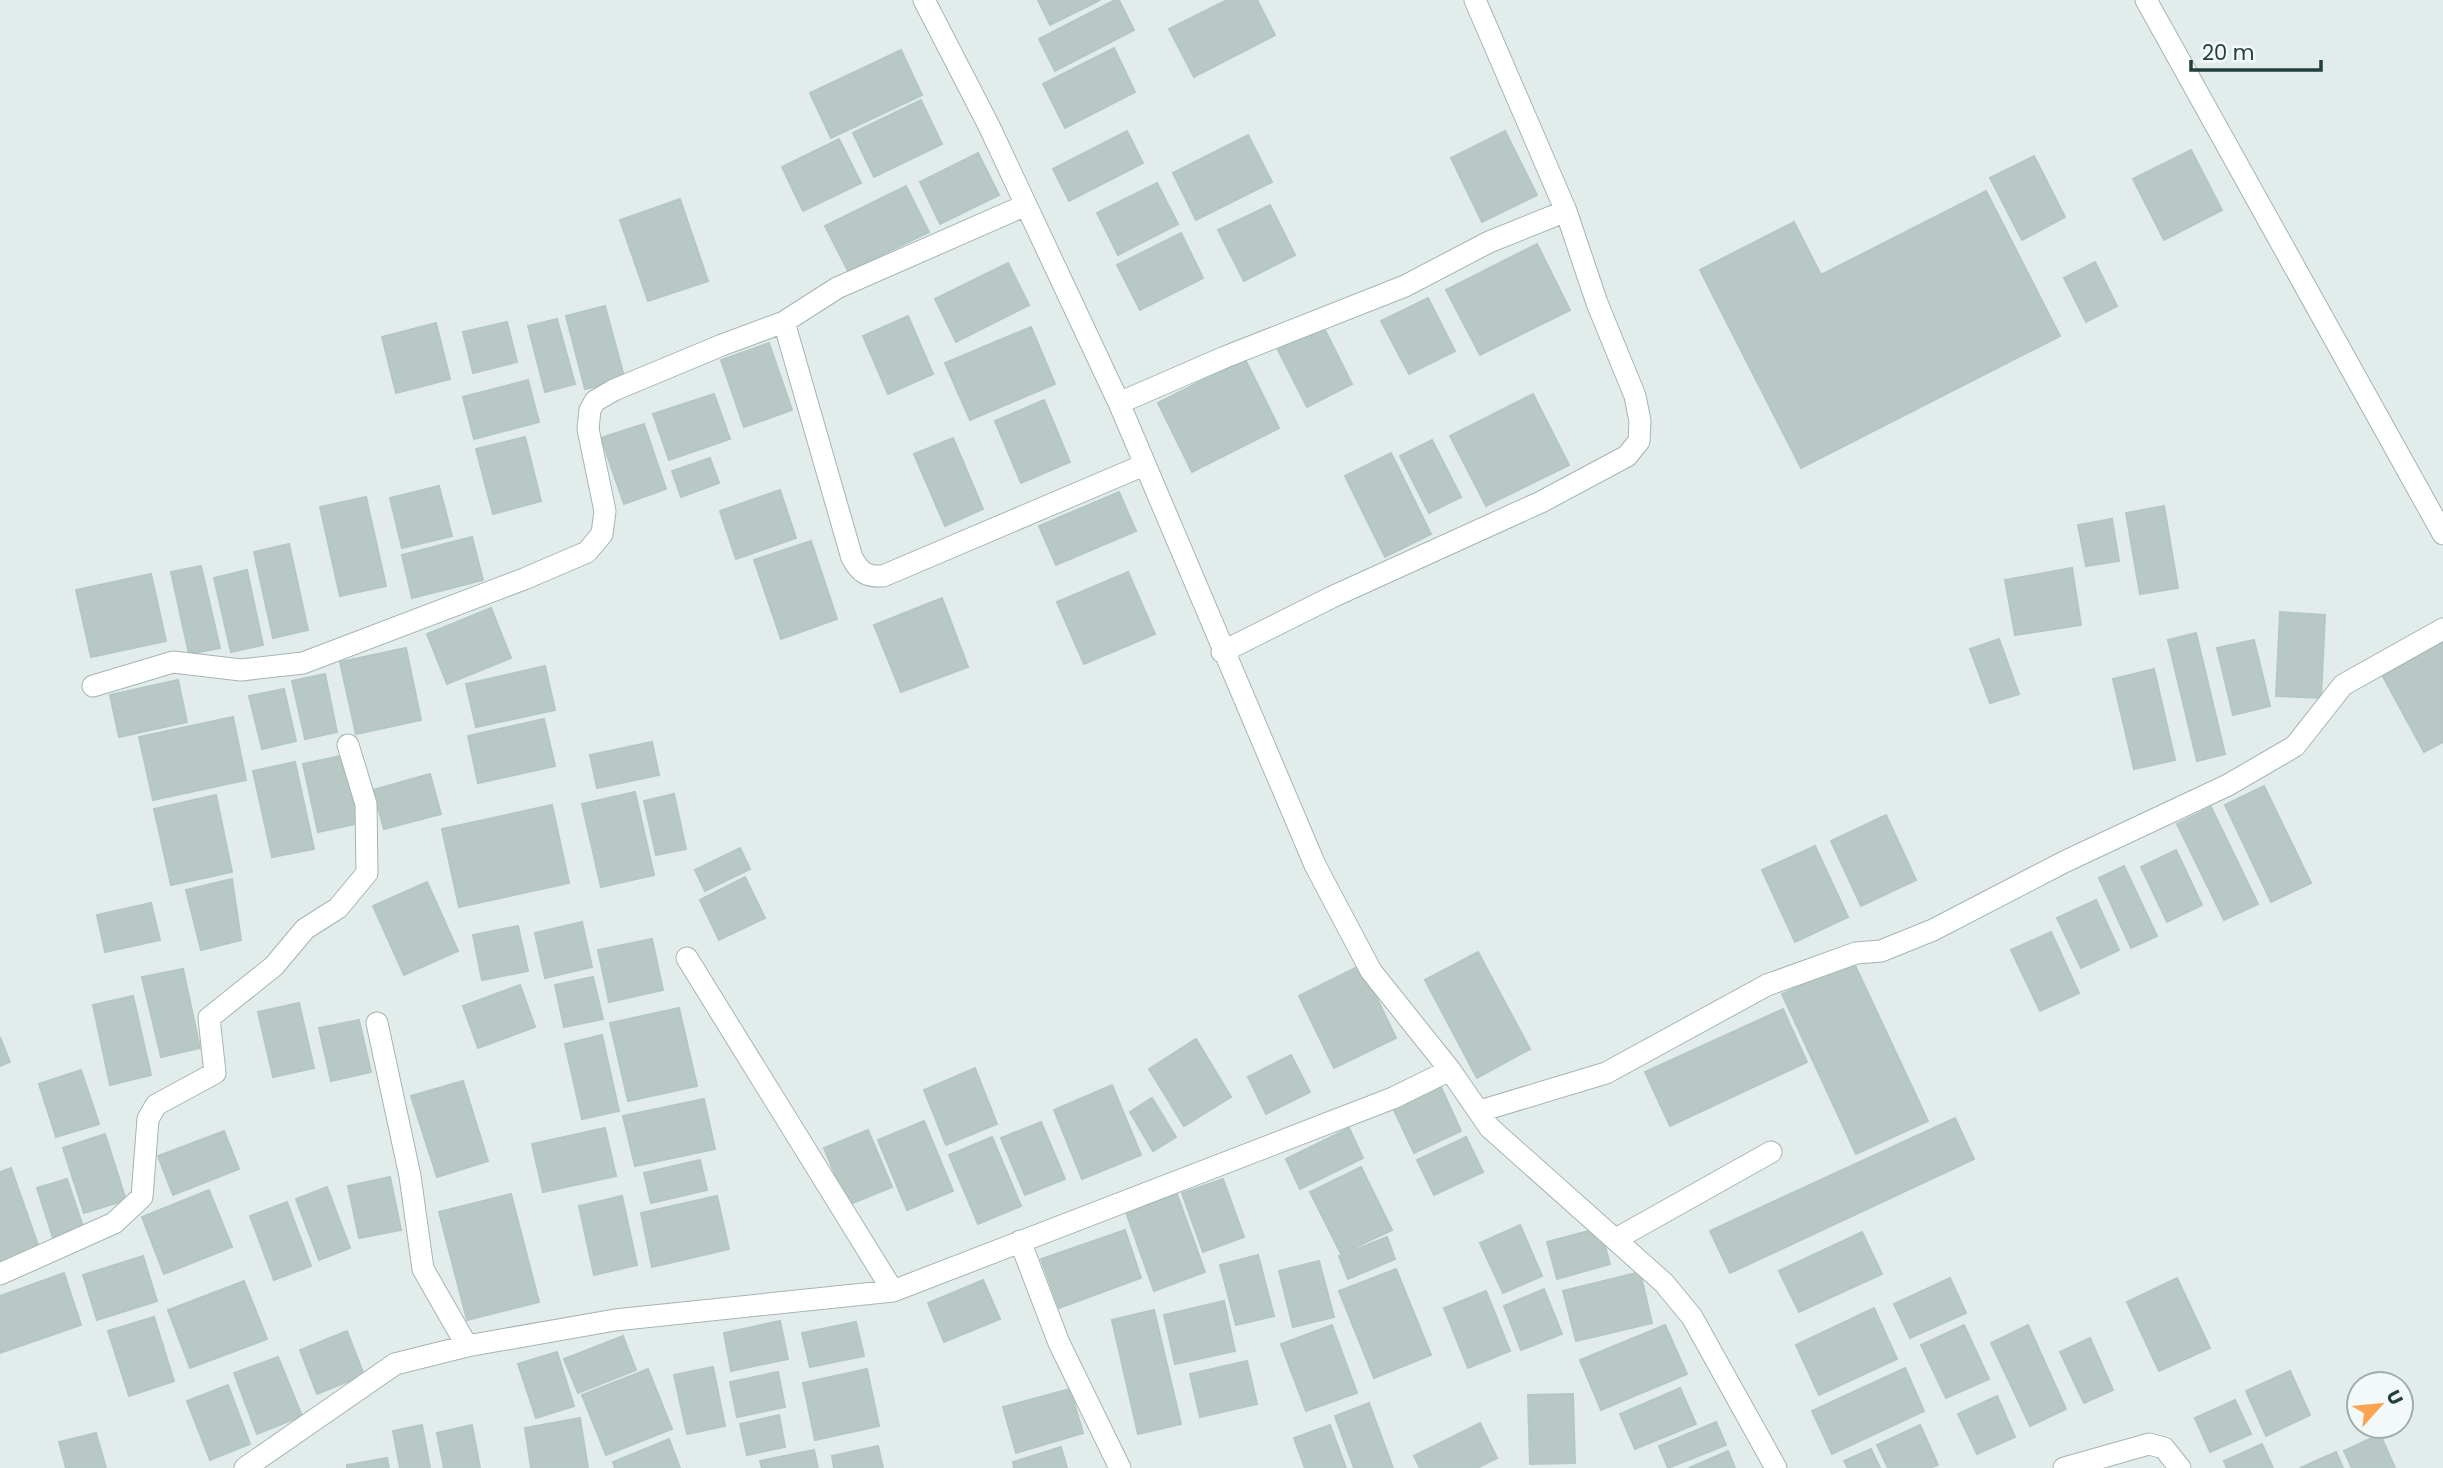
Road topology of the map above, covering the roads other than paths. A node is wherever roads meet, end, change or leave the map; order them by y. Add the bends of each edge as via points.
1 (924, 0) edge
2 (1475, 0) edge
3 (2146, 0) edge
4 (1026, 205) junction
5 (1566, 211) junction
6 (784, 322) junction
7 (1119, 403) junction
8 (1144, 465) junction
9 (2443, 534) edge
10 (2443, 629) edge
11 (1222, 652) junction
12 (93, 686) dead end
13 (348, 745) dead end
14 (687, 958) dead end
15 (377, 1023) dead end
16 (1450, 1070) junction
17 (1480, 1111) junction
18 (1771, 1152) dead end
19 (1616, 1239) junction
20 (1020, 1241) junction
21 (0, 1274) edge
22 (892, 1291) junction
23 (467, 1346) junction
24 (246, 1468) edge
25 (1120, 1468) edge
26 (1776, 1468) edge
27 (2064, 1468) edge
28 (2180, 1468) edge

1 - 4 street
2 - 5 street
3 - 9 street
4 - 6 street via 837,288
4 - 7 street
5 - 7 street via 1477,247 1405,286
5 - 11 street via 1635,396 1639,441 1627,456 1541,502
6 - 8 street via 852,558 869,576 883,576
6 - 12 street via 595,401 588,429 605,511 602,534 587,552 303,663 241,670 173,662
7 - 8 street
8 - 11 street
10 - 17 street via 2343,685 2295,746 2228,785 1933,930 1881,951 1856,953 1767,985 1606,1073
11 - 16 street via 1315,864 1371,971
13 - 21 street via 366,804 367,873 338,908 305,929 274,966 209,1017 215,1073 156,1105 149,1119 142,1197 114,1223
14 - 22 street
15 - 23 street via 410,1176 423,1269
16 - 17 street
16 - 20 street via 1394,1098
17 - 19 street via 1500,1138
18 - 19 street
19 - 26 street via 1664,1283 1692,1317
20 - 22 street
20 - 25 street via 1059,1343
22 - 23 street via 615,1320
23 - 24 street via 395,1364
27 - 28 street via 2148,1444 2164,1448

